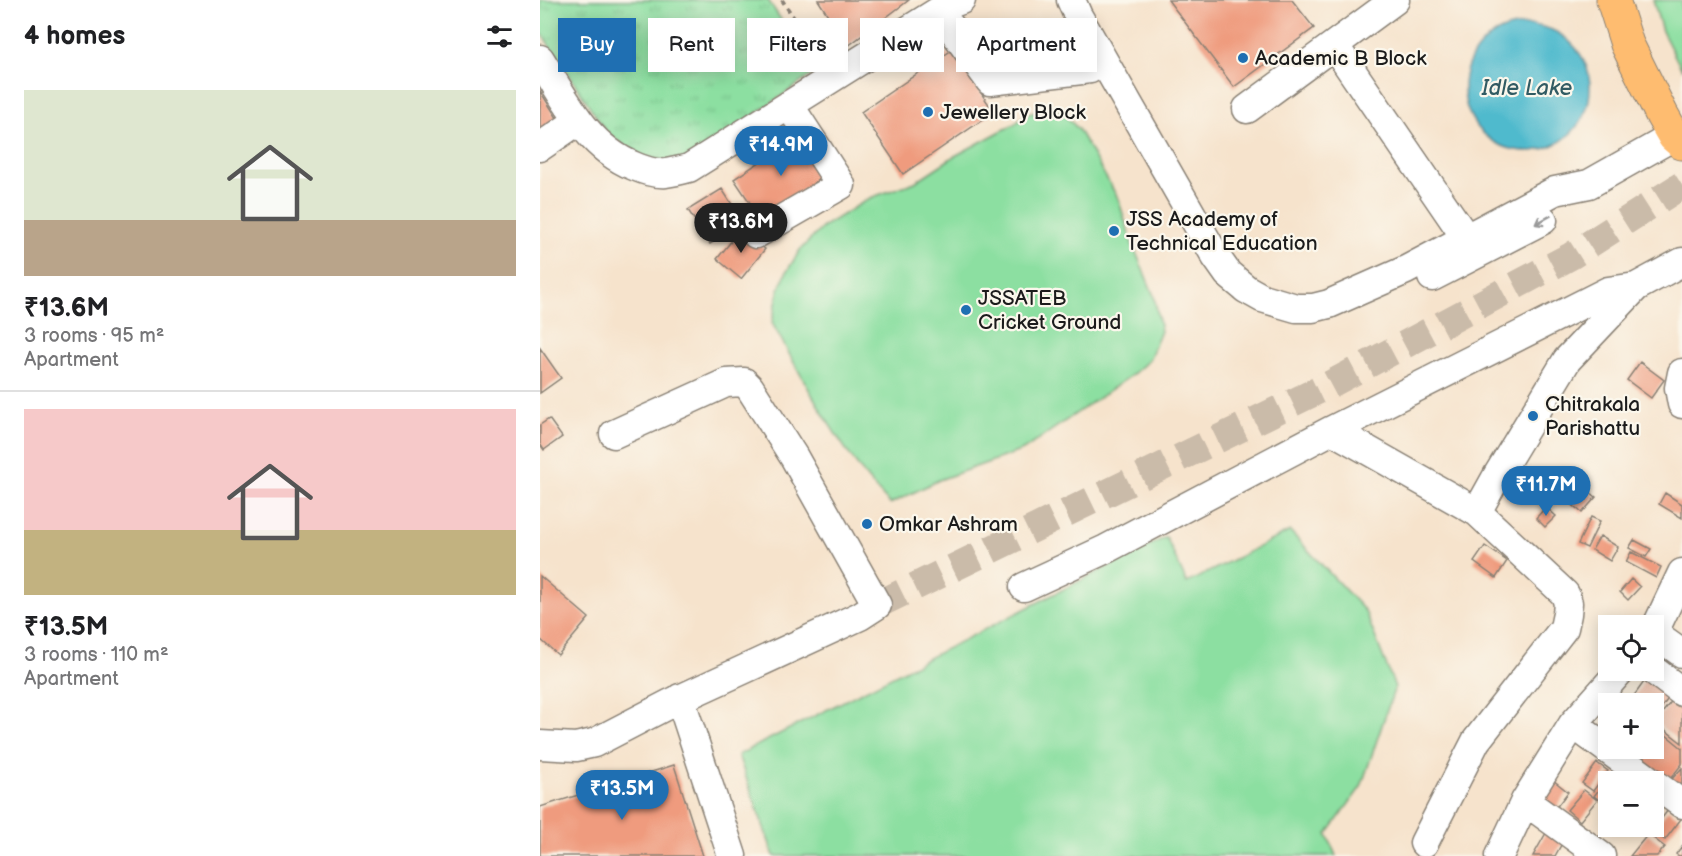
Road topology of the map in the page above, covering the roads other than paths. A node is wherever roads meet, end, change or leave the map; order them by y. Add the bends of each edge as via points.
1 (1054, 0) edge
2 (1071, 0) edge
3 (1395, 0) edge
4 (1613, 0) edge
5 (950, 5) edge
6 (1061, 18) edge
7 (1334, 45) junction
8 (540, 58) edge
9 (985, 72) edge
10 (1065, 72) edge
11 (1092, 72) edge
12 (789, 105) junction
13 (1248, 109) dead end
14 (578, 121) junction
15 (1678, 140) edge
16 (540, 147) edge
17 (756, 234) dead end
18 (1472, 247) junction
19 (1682, 262) edge
20 (1636, 287) junction
21 (1259, 306) junction
22 (1682, 373) edge
23 (1682, 404) edge
24 (1332, 430) junction
25 (614, 434) dead end
26 (1477, 512) junction
27 (1682, 573) edge
28 (1024, 586) dead end
29 (1663, 615) edge
30 (1664, 641) edge
31 (1682, 653) edge
32 (1664, 678) edge
33 (1611, 681) edge
34 (1682, 692) edge
35 (680, 698) junction
36 (1573, 724) junction
37 (540, 745) edge
38 (1637, 771) edge
39 (1664, 791) edge
40 (1525, 801) junction
41 (1682, 804) edge
42 (1424, 843) dead end
43 (732, 856) edge
44 (1499, 856) edge
45 (1601, 856) edge

1 - 6 street
2 - 21 street via 1216,256
3 - 7 street
4 - 15 main road via 1627,44
5 - 12 street
7 - 13 street
7 - 18 street
8 - 14 street
9 - 10 street via 990,81
11 - 21 street via 1206,266 1242,307
12 - 14 street via 689,168 665,173 623,162 599,145
12 - 17 street via 841,185
14 - 16 street
15 - 18 street via 1588,184 1568,206
18 - 21 street via 1330,324 1283,324
19 - 20 street
20 - 24 street via 1608,291
20 - 26 street via 1567,360
22 - 23 street
24 - 26 street
24 - 28 street via 1106,549
25 - 35 street via 726,383 744,382 794,457 877,605
26 - 42 street via 1565,594 1567,614 1564,628 1476,741
27 - 29 street
30 - 31 street
32 - 34 street
33 - 36 street
35 - 37 street via 594,743 576,747
35 - 43 street
36 - 38 street
36 - 40 street
39 - 41 street
40 - 44 street
40 - 45 street

